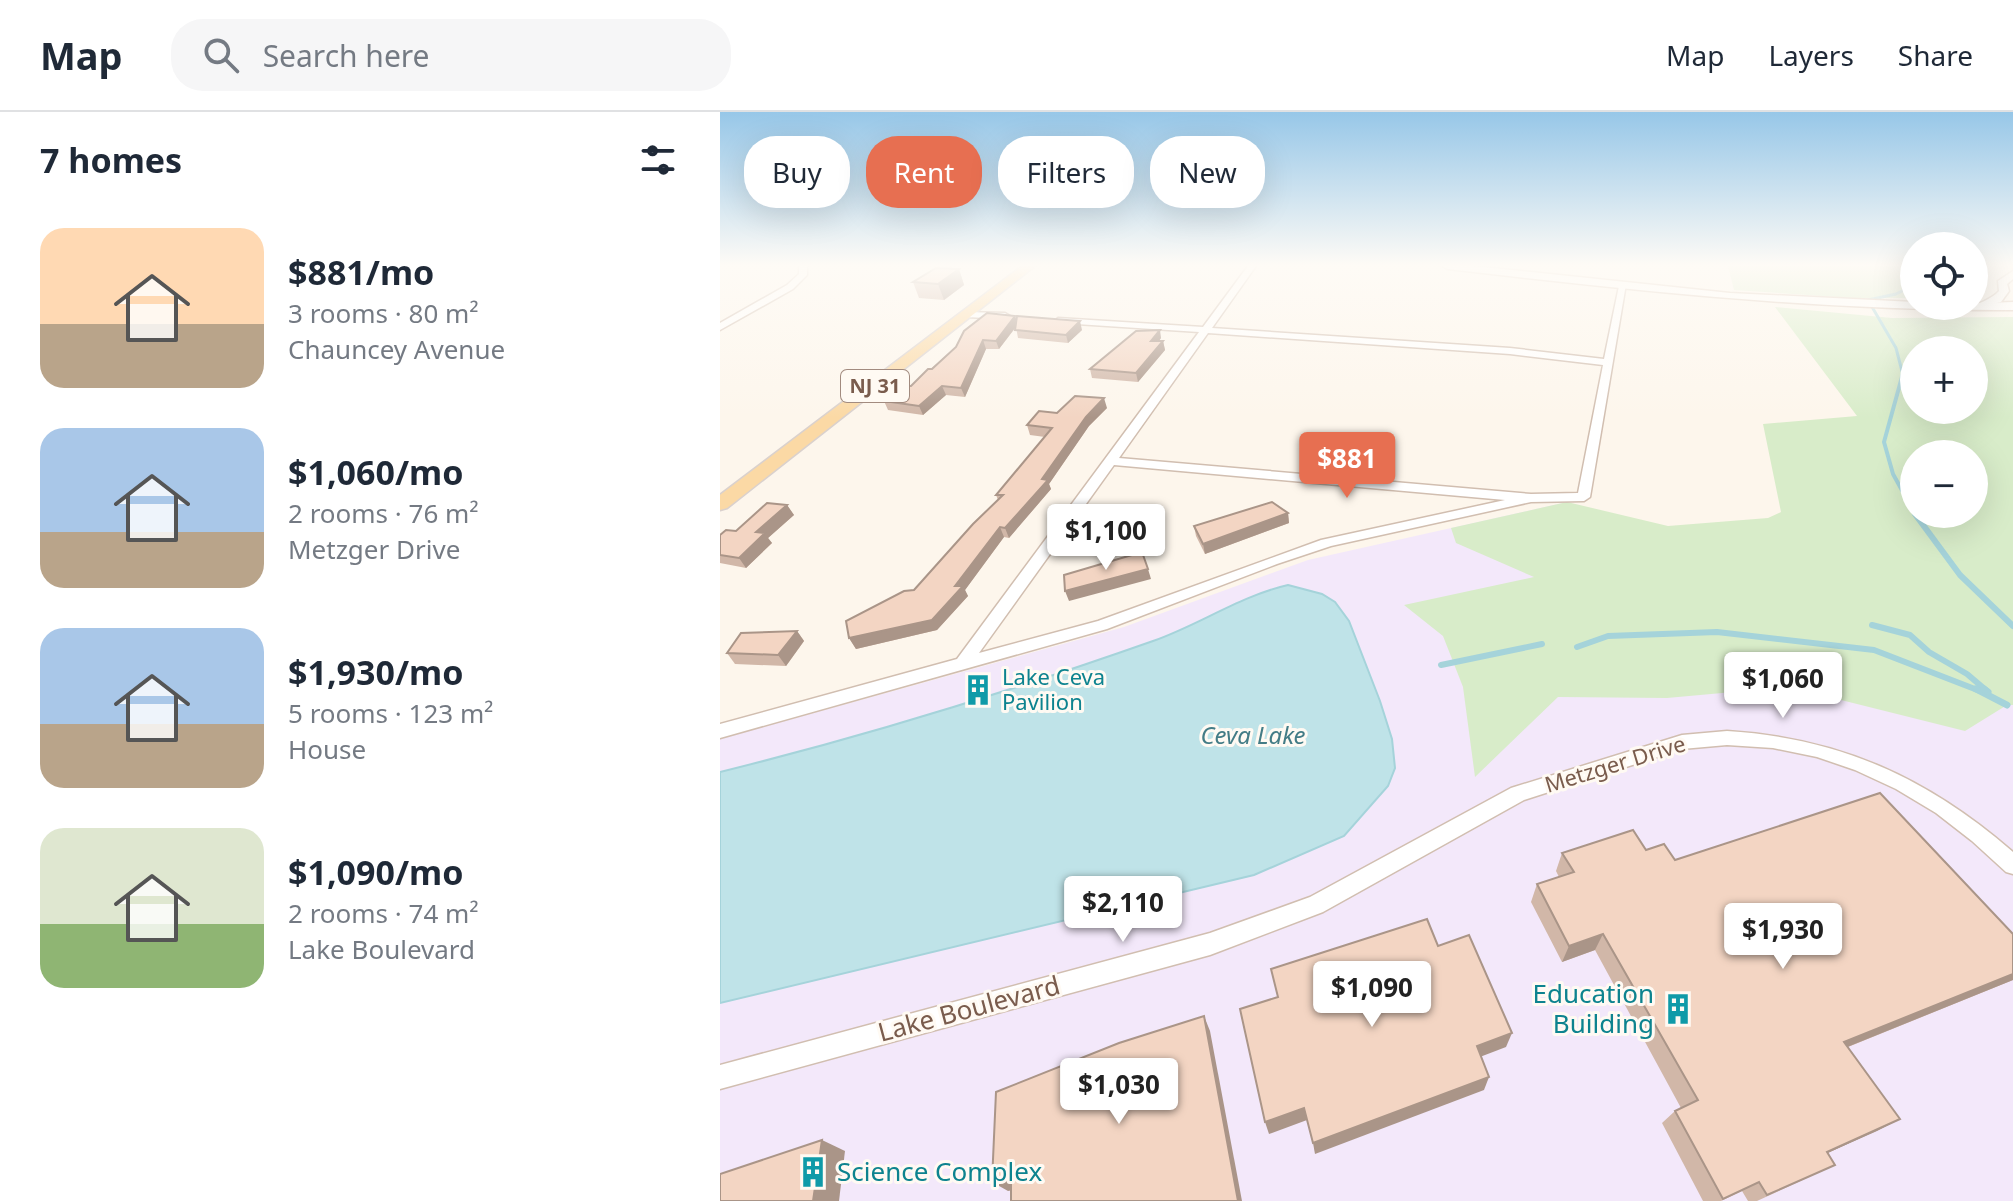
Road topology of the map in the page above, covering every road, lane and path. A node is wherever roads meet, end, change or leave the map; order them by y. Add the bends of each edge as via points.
1 (738, 317) edge
2 (963, 317) edge
3 (1215, 317) edge
4 (1617, 317) edge
5 (1042, 319) edge
6 (720, 327) edge
7 (1206, 330) junction
8 (1609, 363) junction
9 (1112, 461) junction
10 (1531, 498) junction
11 (720, 504) edge
12 (963, 663) junction
13 (720, 731) edge
14 (1518, 794) joint
15 (2013, 865) edge
16 (720, 1077) edge

1 - 6 street
2 - 11 main road, NJ 31
3 - 7 street
4 - 8 street
5 - 7 street
7 - 8 street
7 - 9 street
8 - 10 street via 1584,497
9 - 10 street
9 - 12 street
10 - 12 street via 1338,540 1126,617
12 - 13 street
14 - 15 street, Metzger Drive via 1682,742 1710,737 1767,739 1832,754 1900,784 1964,823
14 - 16 street, Lake Boulevard via 1316,905 1266,925

